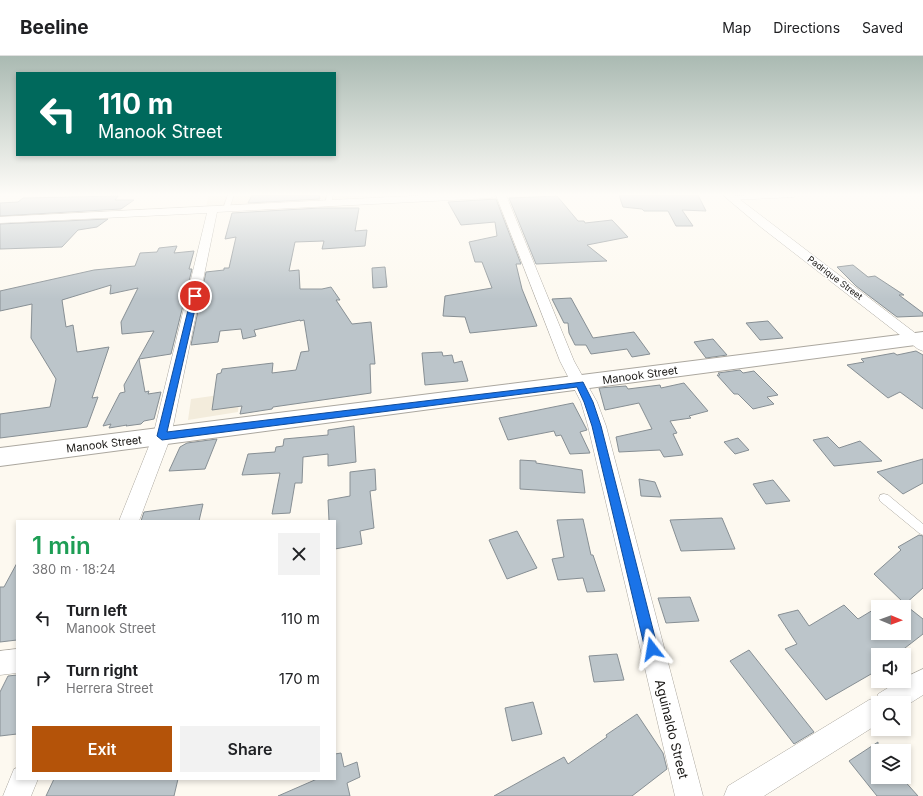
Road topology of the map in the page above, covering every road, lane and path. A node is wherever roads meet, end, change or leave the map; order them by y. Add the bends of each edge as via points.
1 (215, 230) edge
2 (515, 230) edge
3 (771, 230) edge
4 (920, 341) edge
5 (580, 384) junction
6 (162, 436) junction
7 (0, 457) edge
8 (884, 498) dead end
9 (129, 520) edge
10 (923, 530) edge
11 (16, 661) edge
12 (0, 663) edge
13 (923, 681) edge
14 (898, 696) edge
15 (871, 713) edge
16 (24, 780) edge
17 (17, 796) edge
18 (689, 796) edge
19 (738, 796) edge

1 - 6 street
2 - 5 street, Aguinaldo Street via 567,361
3 - 4 street, Padrique Street
4 - 5 main road, Manook Street
5 - 6 main road, Manook Street
5 - 18 street, Aguinaldo Street via 597,426
6 - 7 main road, Manook Street
6 - 9 street
8 - 10 lane
11 - 12 street
13 - 14 street
15 - 19 street
16 - 17 street

